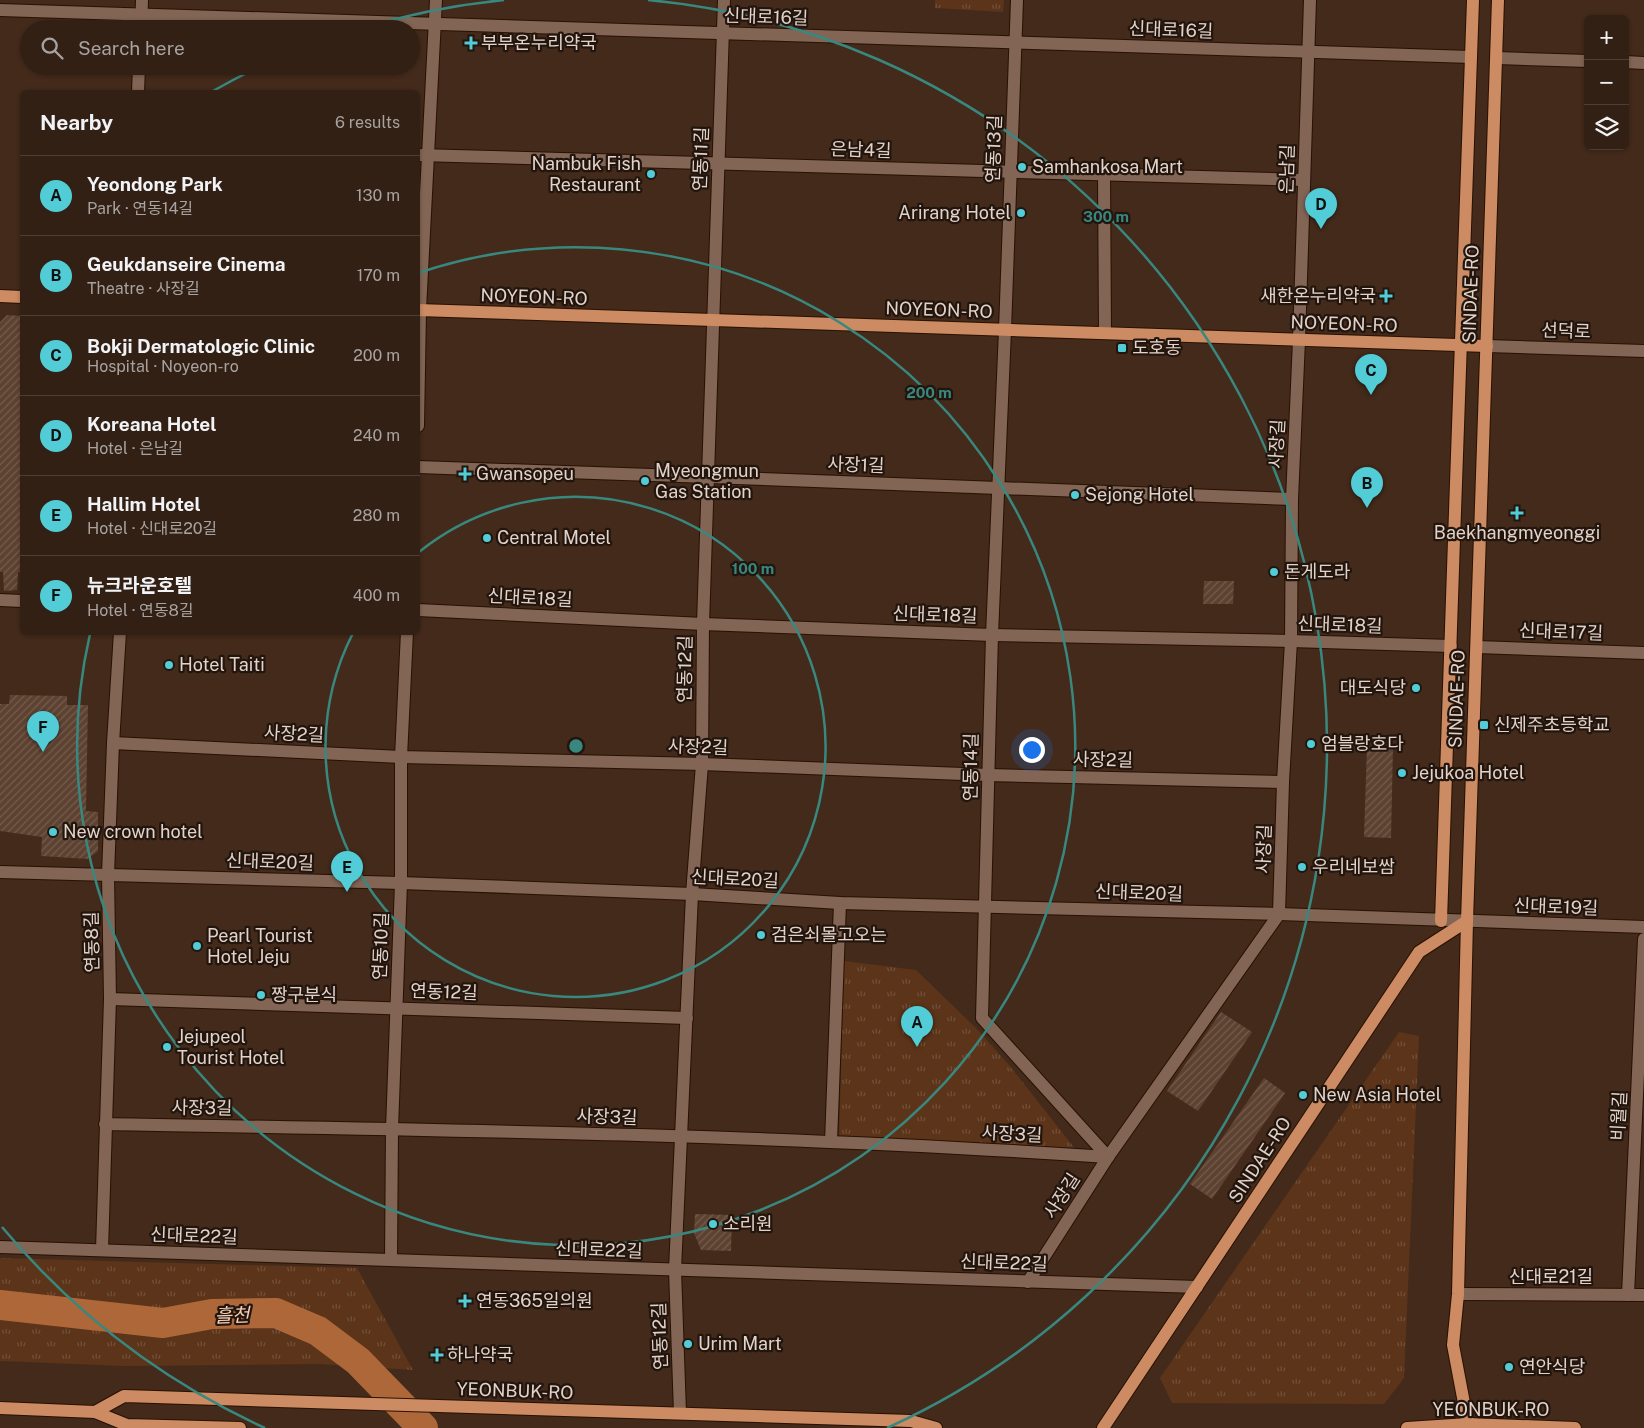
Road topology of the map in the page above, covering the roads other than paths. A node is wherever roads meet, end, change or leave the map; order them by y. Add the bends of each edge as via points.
1 (142, 0) edge
2 (436, 0) edge
3 (724, 0) edge
4 (1017, 0) edge
5 (1310, 0) edge
6 (1473, 0) edge
7 (1498, 0) edge
8 (0, 10) edge
9 (142, 14) junction
10 (142, 20) edge
11 (317, 20) edge
12 (420, 24) edge
13 (434, 24) junction
14 (723, 33) junction
15 (1015, 42) junction
16 (1308, 52) junction
17 (1471, 57) junction
18 (1496, 58) junction
19 (1584, 61) edge
20 (1629, 62) edge
21 (1644, 63) edge
22 (139, 75) edge
23 (138, 90) edge
24 (423, 155) edge
25 (718, 164) junction
26 (1011, 172) junction
27 (1104, 174) junction
28 (1304, 180) junction
29 (420, 271) edge
30 (0, 296) edge
31 (20, 297) edge
32 (420, 310) edge
33 (712, 320) junction
34 (1006, 330) junction
35 (1105, 333) junction
36 (1299, 340) junction
37 (1460, 345) junction
38 (1487, 346) junction
39 (1644, 351) edge
40 (420, 468) edge
41 (709, 477) junction
42 (997, 489) junction
43 (1292, 499) junction
44 (0, 600) edge
45 (20, 600) edge
46 (420, 610) edge
47 (703, 624) junction
48 (120, 635) edge
49 (407, 635) edge
50 (992, 635) junction
51 (1291, 641) junction
52 (1451, 646) junction
53 (1477, 647) junction
54 (1644, 653) edge
55 (113, 743) junction
56 (401, 757) junction
57 (702, 764) junction
58 (988, 775) junction
59 (1283, 782) junction
60 (0, 872) edge
61 (108, 875) junction
62 (401, 883) junction
63 (692, 894) junction
64 (840, 903) junction
65 (986, 906) junction
66 (1279, 914) junction
67 (1441, 921) junction
68 (1467, 922) junction
69 (1644, 927) edge
70 (1644, 939) edge
71 (110, 999) junction
72 (396, 1008) junction
73 (687, 1018) junction
74 (105, 1124) junction
75 (392, 1129) junction
76 (682, 1137) junction
77 (831, 1142) junction
78 (1108, 1157) junction
79 (0, 1247) edge
80 (102, 1250) junction
81 (391, 1260) junction
82 (675, 1270) junction
83 (1028, 1282) junction
84 (1197, 1287) junction
85 (1458, 1294) junction
86 (1628, 1295) junction
87 (1644, 1295) edge
88 (0, 1408) edge
89 (95, 1412) junction
90 (680, 1413) junction
91 (1469, 1426) edge
92 (240, 1428) edge
93 (936, 1428) edge
94 (1104, 1428) edge
95 (1407, 1428) edge
96 (1575, 1428) edge

1 - 9 street
2 - 13 street
3 - 14 street, 연동11길
4 - 15 street, 연동13길
5 - 16 street, 은남길
6 - 17 main road, SINDAE-RO
7 - 18 main road, SINDAE-RO
8 - 9 street, 신대로16길
9 - 10 street
9 - 11 street, 신대로16길
12 - 13 street, 신대로16길
13 - 14 street, 신대로16길
13 - 24 street
14 - 15 street, 신대로16길
14 - 25 street, 연동11길
15 - 16 street, 신대로16길
15 - 26 street, 연동13길
16 - 17 street, 신대로16길
16 - 28 street, 은남길
17 - 37 main road, SINDAE-RO
18 - 19 street
18 - 38 main road, SINDAE-RO
20 - 21 street
22 - 23 street
24 - 25 street, 은남4길
24 - 29 street
25 - 26 street, 은남4길
25 - 33 street, 연동11길
26 - 27 street, 은남4길
26 - 34 street, 연동13길
27 - 28 street, 은남4길
27 - 35 street
28 - 36 street, 은남길
30 - 31 main road
32 - 33 main road, NOYEON-RO
33 - 34 main road, NOYEON-RO
33 - 41 street, 연동12길
34 - 35 main road, NOYEON-RO
34 - 42 street, 연동14길
35 - 36 main road, NOYEON-RO
36 - 37 main road, NOYEON-RO
36 - 43 street, 사장길
37 - 38 main road, NOYEON-RO
37 - 52 main road, SINDAE-RO
38 - 39 street, 선덕로
38 - 53 main road, SINDAE-RO
40 - 41 street, 사장1길
41 - 42 street, 사장1길
41 - 47 street, 연동12길
42 - 43 street, 사장1길
42 - 50 street, 연동14길
43 - 51 street, 사장길
44 - 45 street
46 - 47 street, 신대로18길
47 - 50 street, 신대로18길
47 - 57 street, 연동12길
48 - 55 street, 연동8길
49 - 56 street, 연동10길
50 - 51 street, 신대로18길
50 - 58 street, 연동14길
51 - 52 street, 신대로18길
51 - 59 street, 사장길
52 - 67 main road, SINDAE-RO
53 - 54 street, 신대로17길
53 - 68 main road, SINDAE-RO
55 - 56 street, 사장2길
55 - 61 street, 연동8길
56 - 57 street, 사장2길
56 - 62 street, 연동10길
57 - 58 street, 사장2길
57 - 63 street, 연동12길
58 - 59 street, 사장2길
58 - 65 street, 연동14길
59 - 66 street, 사장길
60 - 61 street, 신대로20길
61 - 62 street, 신대로20길
61 - 71 street, 연동8길
62 - 63 street, 신대로20길
62 - 72 street, 연동10길
63 - 64 street, 신대로20길
63 - 73 street, 연동12길
64 - 65 street, 신대로20길
64 - 77 street
65 - 66 street, 신대로20길
65 - 78 street, 연동14길 via 982,1018
66 - 67 street, 신대로20길
66 - 78 street, 사장길
67 - 68 street, 신대로20길
68 - 69 street, 신대로19길
68 - 84 main road, SINDAE-RO via 1419,952
68 - 85 main road
70 - 86 street, 비월길
71 - 72 street, 연동12길
71 - 74 street, 연동8길
72 - 73 street, 연동12길
72 - 75 street, 연동10길
73 - 76 street, 연동12길
74 - 75 street, 사장3길
74 - 80 street, 연동8길
75 - 76 street, 사장3길
75 - 81 street, 연동10길
76 - 77 street, 사장3길
76 - 82 street, 연동12길
77 - 78 street, 사장3길
78 - 83 street, 사장길
79 - 80 street, 신대로22길
80 - 81 street, 신대로22길
81 - 82 street, 신대로22길
82 - 83 street, 신대로22길
82 - 90 street, 연동12길
83 - 84 street, 신대로22길
84 - 94 main road, SINDAE-RO
85 - 86 street, 신대로21길
85 - 91 main road via 1453,1345
86 - 87 street, 신대로21길
88 - 89 main road
89 - 90 main road, YEONBUK-RO via 124,1396
89 - 92 main road via 127,1425
90 - 93 main road, YEONBUK-RO via 911,1421
91 - 95 main road, YEONBUK-RO
91 - 96 main road, YEONBUK-RO

